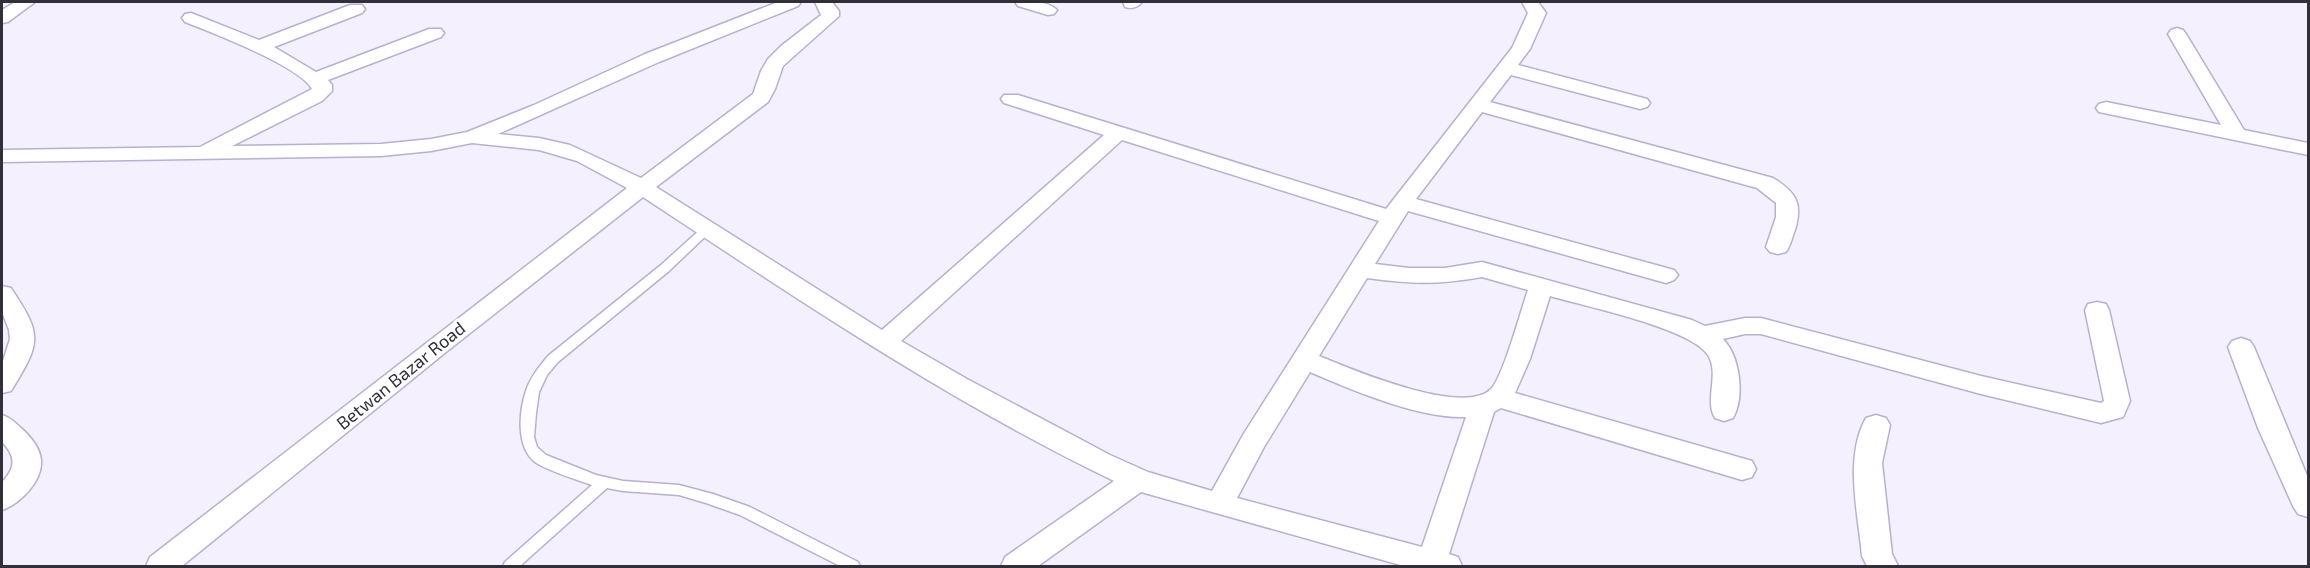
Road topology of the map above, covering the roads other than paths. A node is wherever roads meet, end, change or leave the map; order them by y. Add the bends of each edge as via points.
1 (26, 2) edge
2 (792, 2) edge
3 (823, 2) edge
4 (1024, 2) edge
5 (1530, 2) edge
6 (356, 9) dead end
7 (1048, 10) dead end
8 (2, 18) edge
9 (191, 18) dead end
10 (435, 33) dead end
11 (2177, 34) dead end
12 (256, 48) junction
13 (1506, 68) junction
14 (314, 79) junction
15 (1011, 99) dead end
16 (1640, 103) dead end
17 (1478, 105) junction
18 (2106, 108) dead end
19 (1118, 133) junction
20 (2236, 134) junction
21 (472, 137) junction
22 (2308, 149) edge
23 (200, 154) junction
24 (2, 156) edge
25 (642, 187) junction
26 (1396, 210) junction
27 (707, 229) junction
28 (1778, 247) dead end
29 (1359, 270) junction
30 (1666, 275) dead end
31 (1542, 285) junction
32 (2, 298) edge
33 (2097, 310) dead end
34 (1704, 335) junction
35 (884, 343) junction
36 (2241, 347) dead end
37 (1304, 360) junction
38 (2, 384) edge
39 (1491, 402) junction
40 (1724, 411) dead end
41 (2, 425) edge
42 (1876, 425) dead end
43 (1742, 469) dead end
44 (1138, 480) junction
45 (605, 482) junction
46 (2, 499) edge
47 (1219, 504) junction
48 (2308, 506) edge
49 (1440, 564) edge
50 (161, 567) edge
51 (510, 567) edge
52 (853, 567) edge
53 (1016, 567) edge
54 (1883, 567) edge

1 - 8 street
2 - 21 street
3 - 25 street, Betwan Bazar Road via 830,16 772,65 767,90 761,98
4 - 7 street
5 - 13 street via 1538,13 1521,49
6 - 12 street
9 - 12 street
10 - 14 street
11 - 20 street
12 - 14 street
13 - 16 street
13 - 17 street
14 - 23 street via 322,86 315,97
15 - 19 street
17 - 26 street
17 - 28 street via 1765,183 1788,199
18 - 20 street
19 - 26 street
19 - 35 street
20 - 22 street
21 - 23 street via 381,150
21 - 25 street via 563,149
23 - 24 street
25 - 27 street
25 - 50 street, Betwan Bazar Road
26 - 29 street
26 - 30 street
27 - 35 street
27 - 45 lane via 553,359 532,392 527,437 531,449 541,459
29 - 31 street via 1445,276 1474,268
29 - 37 street
31 - 34 street
31 - 39 street via 1510,377
32 - 38 street via 16,313 23,332 23,347
33 - 34 street via 2117,401 2114,410 2101,413 1761,326
34 - 40 street via 1718,346 1724,359
35 - 44 street via 1061,442
36 - 48 street via 2267,419
37 - 39 street via 1422,402 1457,408
37 - 47 street
39 - 43 street
39 - 49 street
41 - 46 street via 22,447 28,463 24,478
42 - 54 street via 1868,463 1877,556
44 - 47 street
44 - 53 street
45 - 51 lane
45 - 52 lane via 679,490 708,498 745,511
47 - 49 street

